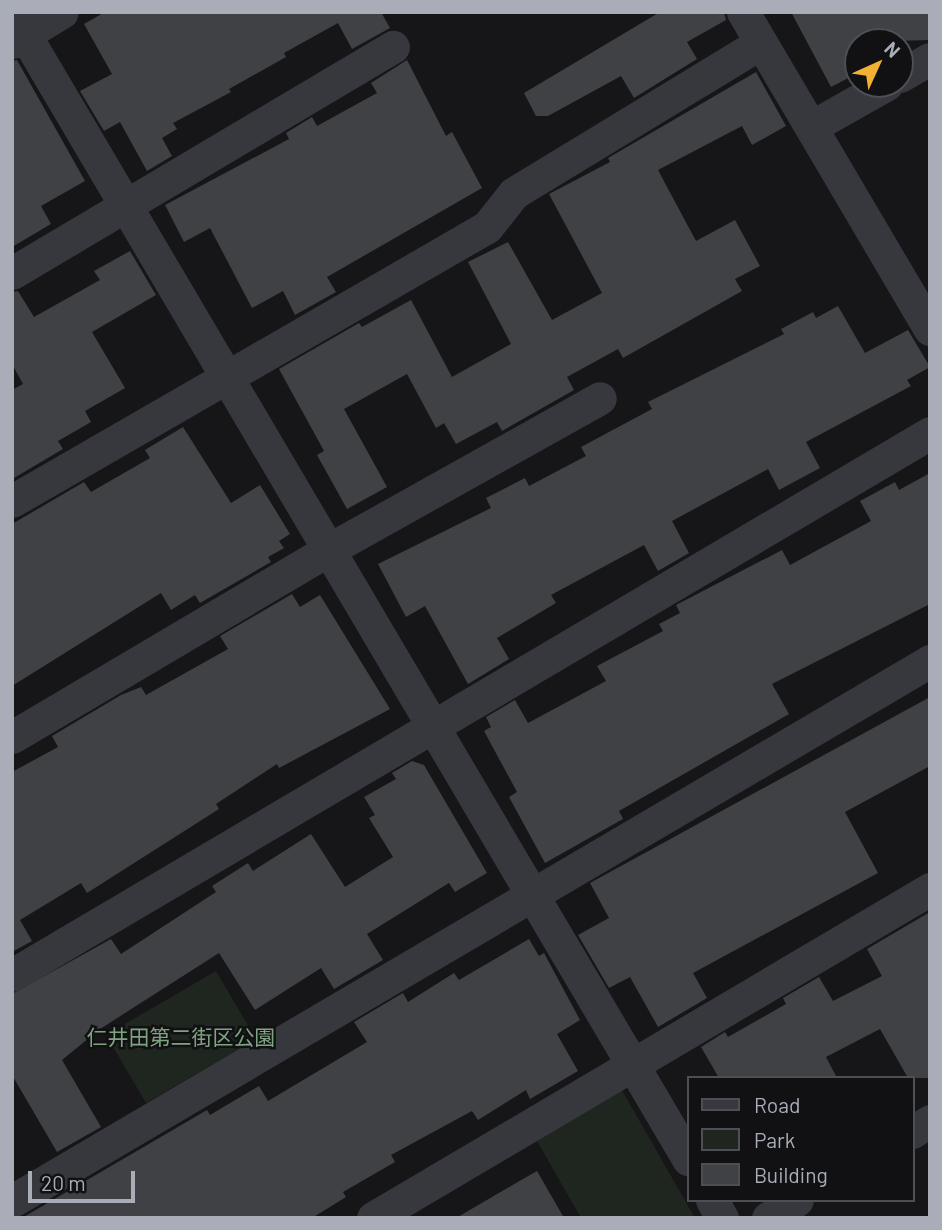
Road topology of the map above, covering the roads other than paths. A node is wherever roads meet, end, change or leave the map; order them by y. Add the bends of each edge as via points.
1 (62, 12) edge
2 (743, 12) edge
3 (16, 30) edge
4 (761, 43) junction
5 (393, 47) dead end
6 (930, 59) edge
7 (914, 68) edge
8 (862, 98) edge
9 (811, 127) junction
10 (127, 206) junction
11 (12, 273) edge
12 (920, 290) edge
13 (930, 329) edge
14 (226, 374) junction
15 (600, 398) dead end
16 (930, 433) edge
17 (12, 501) edge
18 (330, 549) junction
19 (930, 661) edge
20 (434, 726) junction
21 (12, 737) edge
22 (930, 889) edge
23 (533, 893) junction
24 (12, 975) edge
25 (634, 1066) junction
26 (930, 1121) edge
27 (914, 1131) edge
28 (687, 1157) edge
29 (12, 1201) edge
30 (713, 1202) edge
31 (794, 1202) edge
32 (373, 1218) edge
33 (722, 1218) edge
34 (768, 1218) edge

1 - 3 street
2 - 4 street
3 - 10 street
4 - 9 street
4 - 14 street via 514,193 487,227
5 - 10 street
6 - 7 street
8 - 9 street
9 - 12 street
10 - 11 street
10 - 14 street
12 - 13 street
14 - 17 street
14 - 18 street
15 - 18 street
16 - 20 street
18 - 20 street
18 - 21 street
19 - 23 street
20 - 23 street
20 - 24 street
22 - 25 street
23 - 25 street
23 - 29 street
25 - 28 street
25 - 32 street
26 - 27 street
30 - 33 street
31 - 34 street

